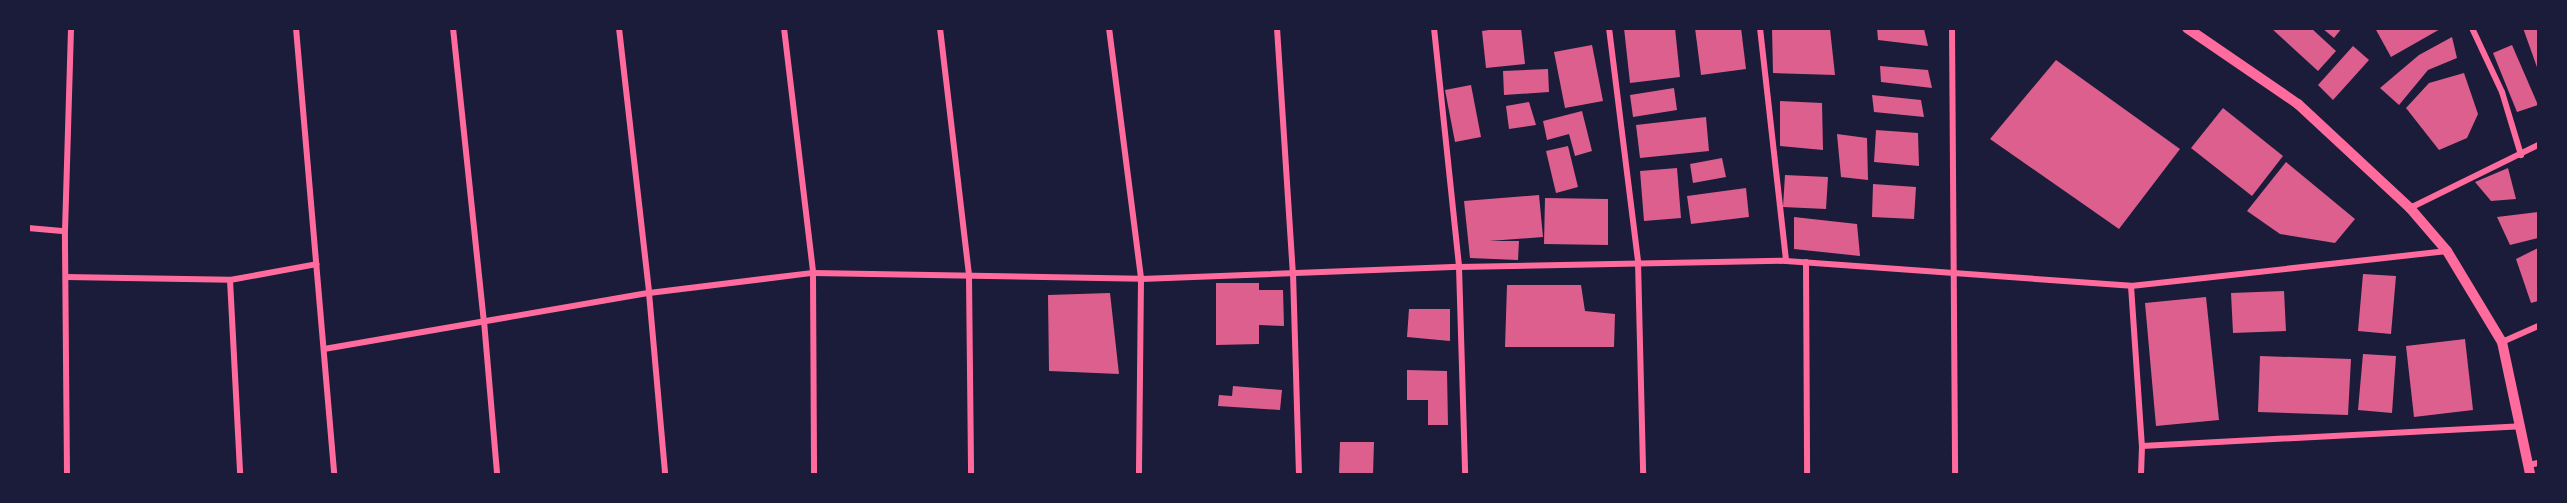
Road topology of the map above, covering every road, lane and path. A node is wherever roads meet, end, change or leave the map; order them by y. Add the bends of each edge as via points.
1 (71, 28) edge
2 (296, 28) edge
3 (453, 28) edge
4 (619, 28) edge
5 (784, 28) edge
6 (940, 28) edge
7 (1109, 28) edge
8 (1277, 28) edge
9 (1434, 28) edge
10 (1609, 28) edge
11 (1760, 28) edge
12 (1952, 28) edge
13 (2187, 28) edge
14 (2472, 28) edge
15 (2538, 145) edge
16 (2522, 155) junction
17 (2410, 208) junction
18 (28, 228) edge
19 (65, 231) junction
20 (2447, 251) junction
21 (1786, 261) junction
22 (1638, 262) junction
23 (1806, 262) junction
24 (317, 264) junction
25 (1459, 267) junction
26 (813, 273) junction
27 (1293, 273) junction
28 (1952, 275) junction
29 (969, 276) junction
30 (66, 277) junction
31 (1141, 279) junction
32 (230, 280) junction
33 (2131, 286) junction
34 (649, 293) junction
35 (484, 321) junction
36 (2538, 326) edge
37 (2502, 342) junction
38 (324, 349) junction
39 (2520, 426) junction
40 (2142, 446) junction
41 (2532, 467) edge
42 (68, 474) edge
43 (240, 474) edge
44 (334, 474) edge
45 (497, 474) edge
46 (665, 474) edge
47 (814, 474) edge
48 (971, 474) edge
49 (1139, 474) edge
50 (1299, 474) edge
51 (1466, 474) edge
52 (1643, 474) edge
53 (1807, 474) edge
54 (1955, 474) edge
55 (2141, 474) edge

1 - 19 street
2 - 24 street
3 - 35 street
4 - 34 street
5 - 26 street
6 - 29 street
7 - 31 street
8 - 27 street
9 - 25 street
10 - 22 street
11 - 21 street
12 - 28 street
13 - 17 street via 2298,104
14 - 16 street via 2502,92
15 - 16 street
16 - 17 street
17 - 20 street
18 - 19 street
19 - 30 street
20 - 33 street
20 - 37 street
21 - 22 street
21 - 23 street
22 - 25 street
22 - 52 street
23 - 28 street
23 - 53 street
24 - 32 street
24 - 38 street
25 - 27 street
25 - 51 street
26 - 29 street
26 - 34 street
26 - 47 street
27 - 31 street
27 - 50 street
28 - 33 street
28 - 54 street
29 - 31 street
29 - 48 street
30 - 32 street
30 - 42 street
31 - 49 street
32 - 43 street
33 - 40 street
34 - 35 street
34 - 46 street
35 - 38 street
35 - 45 street
36 - 37 street
37 - 39 street
38 - 44 street
39 - 40 street
39 - 41 street
40 - 55 street

